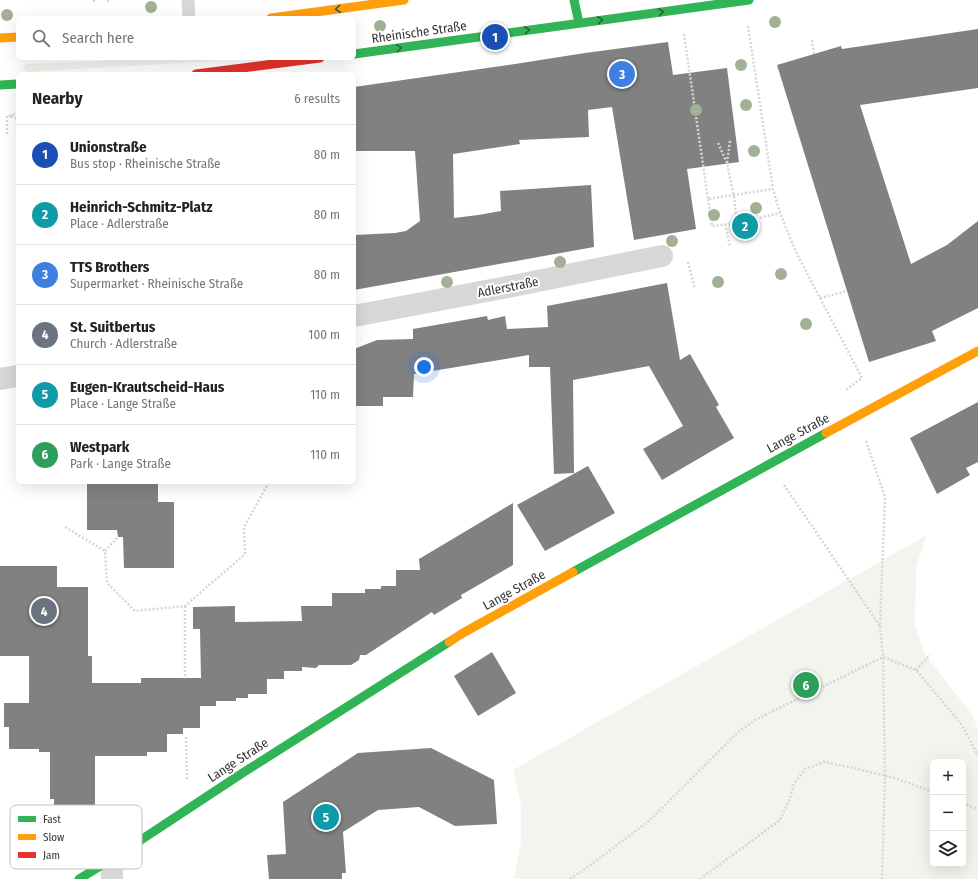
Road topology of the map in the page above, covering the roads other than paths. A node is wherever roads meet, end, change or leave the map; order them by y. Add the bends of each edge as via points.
1 (188, 0) edge
2 (404, 0) edge
3 (574, 0) edge
4 (749, 0) edge
5 (189, 16) edge
6 (286, 16) edge
7 (579, 23) junction
8 (16, 37) edge
9 (0, 38) edge
10 (356, 54) edge
11 (304, 60) edge
12 (212, 72) edge
13 (16, 84) edge
14 (0, 85) edge
15 (662, 256) dead end
16 (356, 316) edge
17 (978, 351) edge
18 (16, 376) edge
19 (0, 379) edge
20 (142, 845) edge
21 (112, 869) edge
22 (79, 879) edge

1 - 5 lane
2 -> 6 street
3 - 7 street
7 -> 4 street, Rheinische Straße via 622,14
10 -> 7 street, Rheinische Straße
8 - 9 street
11 - 12 street
13 - 14 street
15 - 16 street, Adlerstraße
17 - 20 street, Lange Straße via 463,633 188,808
18 - 19 street
21 - 22 street, Lange Straße

